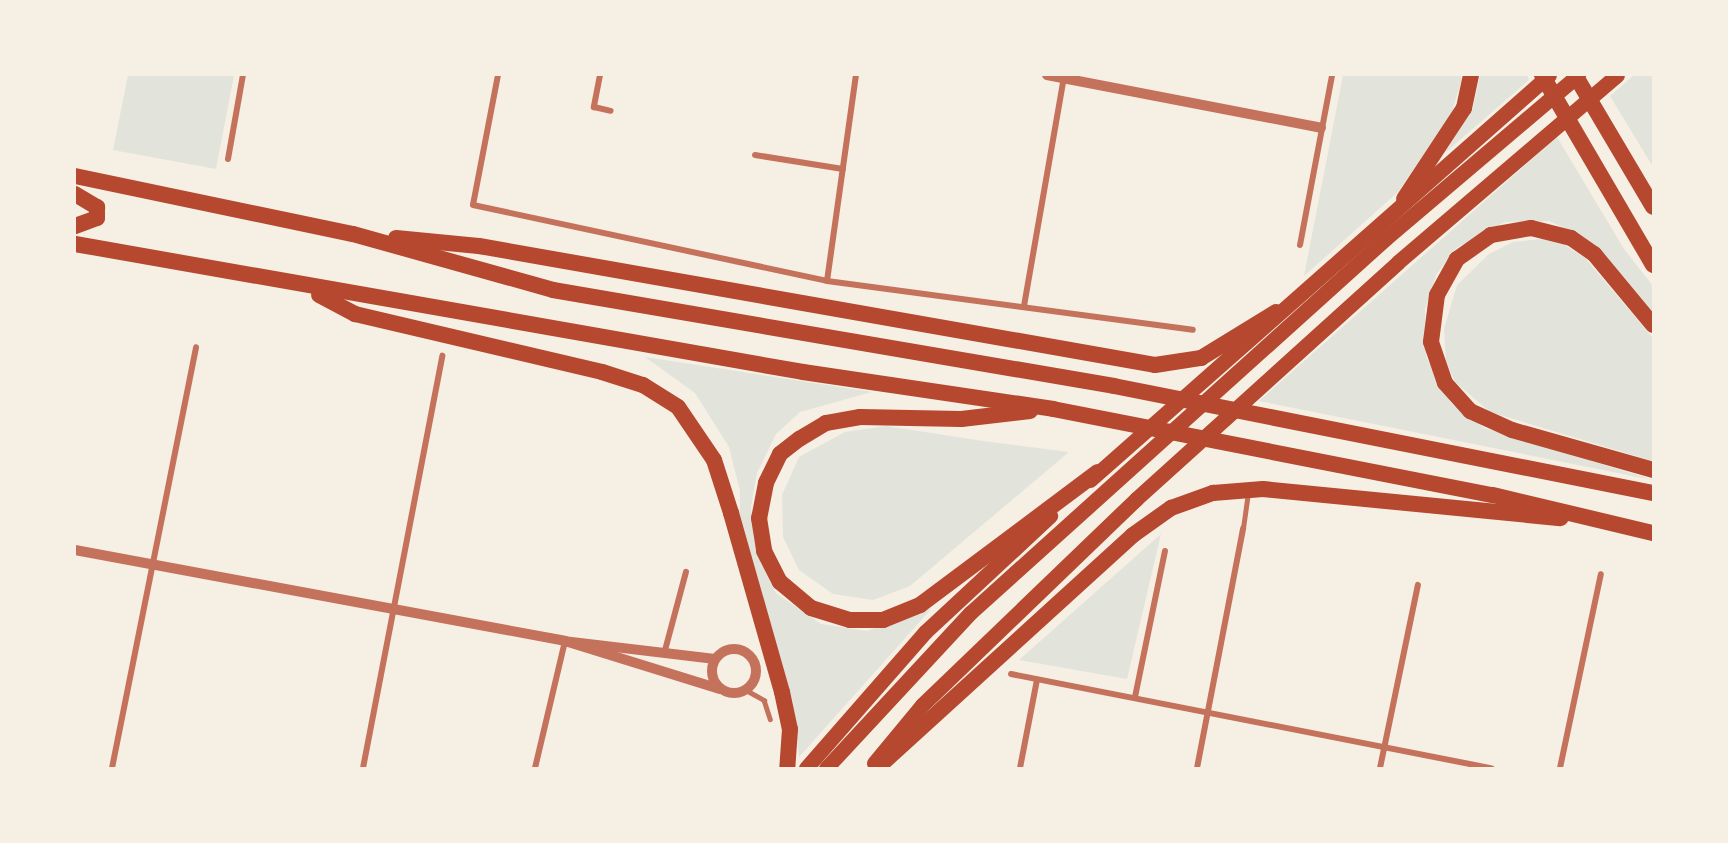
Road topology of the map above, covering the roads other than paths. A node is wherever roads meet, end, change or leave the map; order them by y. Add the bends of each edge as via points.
1 (243, 75) edge
2 (498, 75) edge
3 (600, 75) edge
4 (856, 75) edge
5 (1047, 75) edge
6 (1332, 75) edge
7 (1471, 75) edge
8 (1542, 75) edge
9 (1549, 75) edge
10 (1576, 75) edge
11 (1617, 75) edge
12 (1064, 77) edge
13 (611, 111) dead end
14 (1321, 128) junction
15 (755, 155) dead end
16 (228, 159) dead end
17 (843, 169) junction
18 (1633, 175) junction
19 (75, 176) edge
20 (75, 194) edge
21 (1653, 196) edge
22 (1404, 199) junction
23 (1653, 207) edge
24 (75, 226) edge
25 (352, 234) junction
26 (75, 244) edge
27 (1300, 245) dead end
28 (1653, 265) edge
29 (827, 281) junction
30 (305, 288) junction
31 (1024, 306) junction
32 (1276, 312) junction
33 (1653, 325) edge
34 (1193, 330) dead end
35 (196, 347) dead end
36 (442, 356) dead end
37 (1053, 409) junction
38 (1653, 470) edge
39 (1098, 472) junction
40 (1248, 489) junction
41 (1653, 493) edge
42 (1586, 518) junction
43 (1243, 528) joint
44 (1653, 533) edge
45 (75, 550) edge
46 (1165, 551) dead end
47 (153, 564) junction
48 (686, 572) dead end
49 (1601, 574) dead end
50 (1418, 585) dead end
51 (393, 609) junction
52 (565, 641) junction
53 (664, 655) junction
54 (715, 659) junction
55 (1011, 674) dead end
56 (1037, 680) junction
57 (720, 689) junction
58 (746, 690) junction
59 (1135, 697) junction
60 (1208, 710) junction
61 (770, 719) dead end
62 (1385, 744) junction
63 (112, 768) edge
64 (363, 768) edge
65 (535, 768) edge
66 (787, 768) edge
67 (806, 768) edge
68 (826, 768) edge
69 (870, 768) edge
70 (877, 768) edge
71 (1020, 768) edge
72 (1197, 768) edge
73 (1380, 768) edge
74 (1492, 768) edge
75 (1560, 768) edge

1 - 16 street
2 - 29 street via 473,205
3 - 13 street via 594,107
4 - 17 street
5 - 12 street
6 - 14 street
7 - 22 highway via 1464,108
8 - 28 highway
9 - 22 main road
10 - 18 highway
10 - 68 main road via 1386,238 1238,376 970,613
11 - 69 main road via 1398,262 1136,499 922,705
12 - 14 street
12 - 31 street
14 - 27 street
15 - 17 street
17 - 29 street
18 - 21 highway
18 - 23 highway
19 - 25 highway
20 - 24 highway via 97,207 97,218
22 - 32 main road
25 - 32 highway via 479,246 1155,365 1201,358
25 - 41 highway via 553,290 1126,388
26 - 30 highway
29 - 31 street
30 - 37 highway
30 - 66 highway via 355,314 643,385 678,407 714,460 731,513 782,692 790,729
31 - 34 street
32 - 39 main road
33 - 38 highway via 1594,254 1571,238 1531,228 1491,235 1457,260 1437,295 1431,342 1446,382 1470,411 1512,430
35 - 47 street
36 - 51 street
37 - 39 highway via 961,419 860,417 826,423 799,438 780,454 766,483 759,518 764,551 780,582 811,608 850,620 883,620 920,606
37 - 42 highway
39 - 67 main road via 957,600
40 - 42 highway via 1528,518
40 - 43 street
40 - 70 highway via 1213,493 1171,508 1133,534
42 - 44 highway
43 - 60 street
45 - 47 street
46 - 59 street
47 - 51 street
47 - 63 street
48 - 53 street
49 - 75 street
50 - 62 street
51 - 52 street
51 - 64 street
52 - 53 street
52 - 57 street
52 - 65 street
53 - 54 street
54 - 57 street via 712,672
54 - 58 street via 733,649 746,653 756,672
55 - 56 street
56 - 59 street
56 - 71 street
57 - 58 street via 733,693
58 - 61 lane via 764,700
59 - 60 street
60 - 62 street
60 - 72 street
62 - 73 street
62 - 74 street

